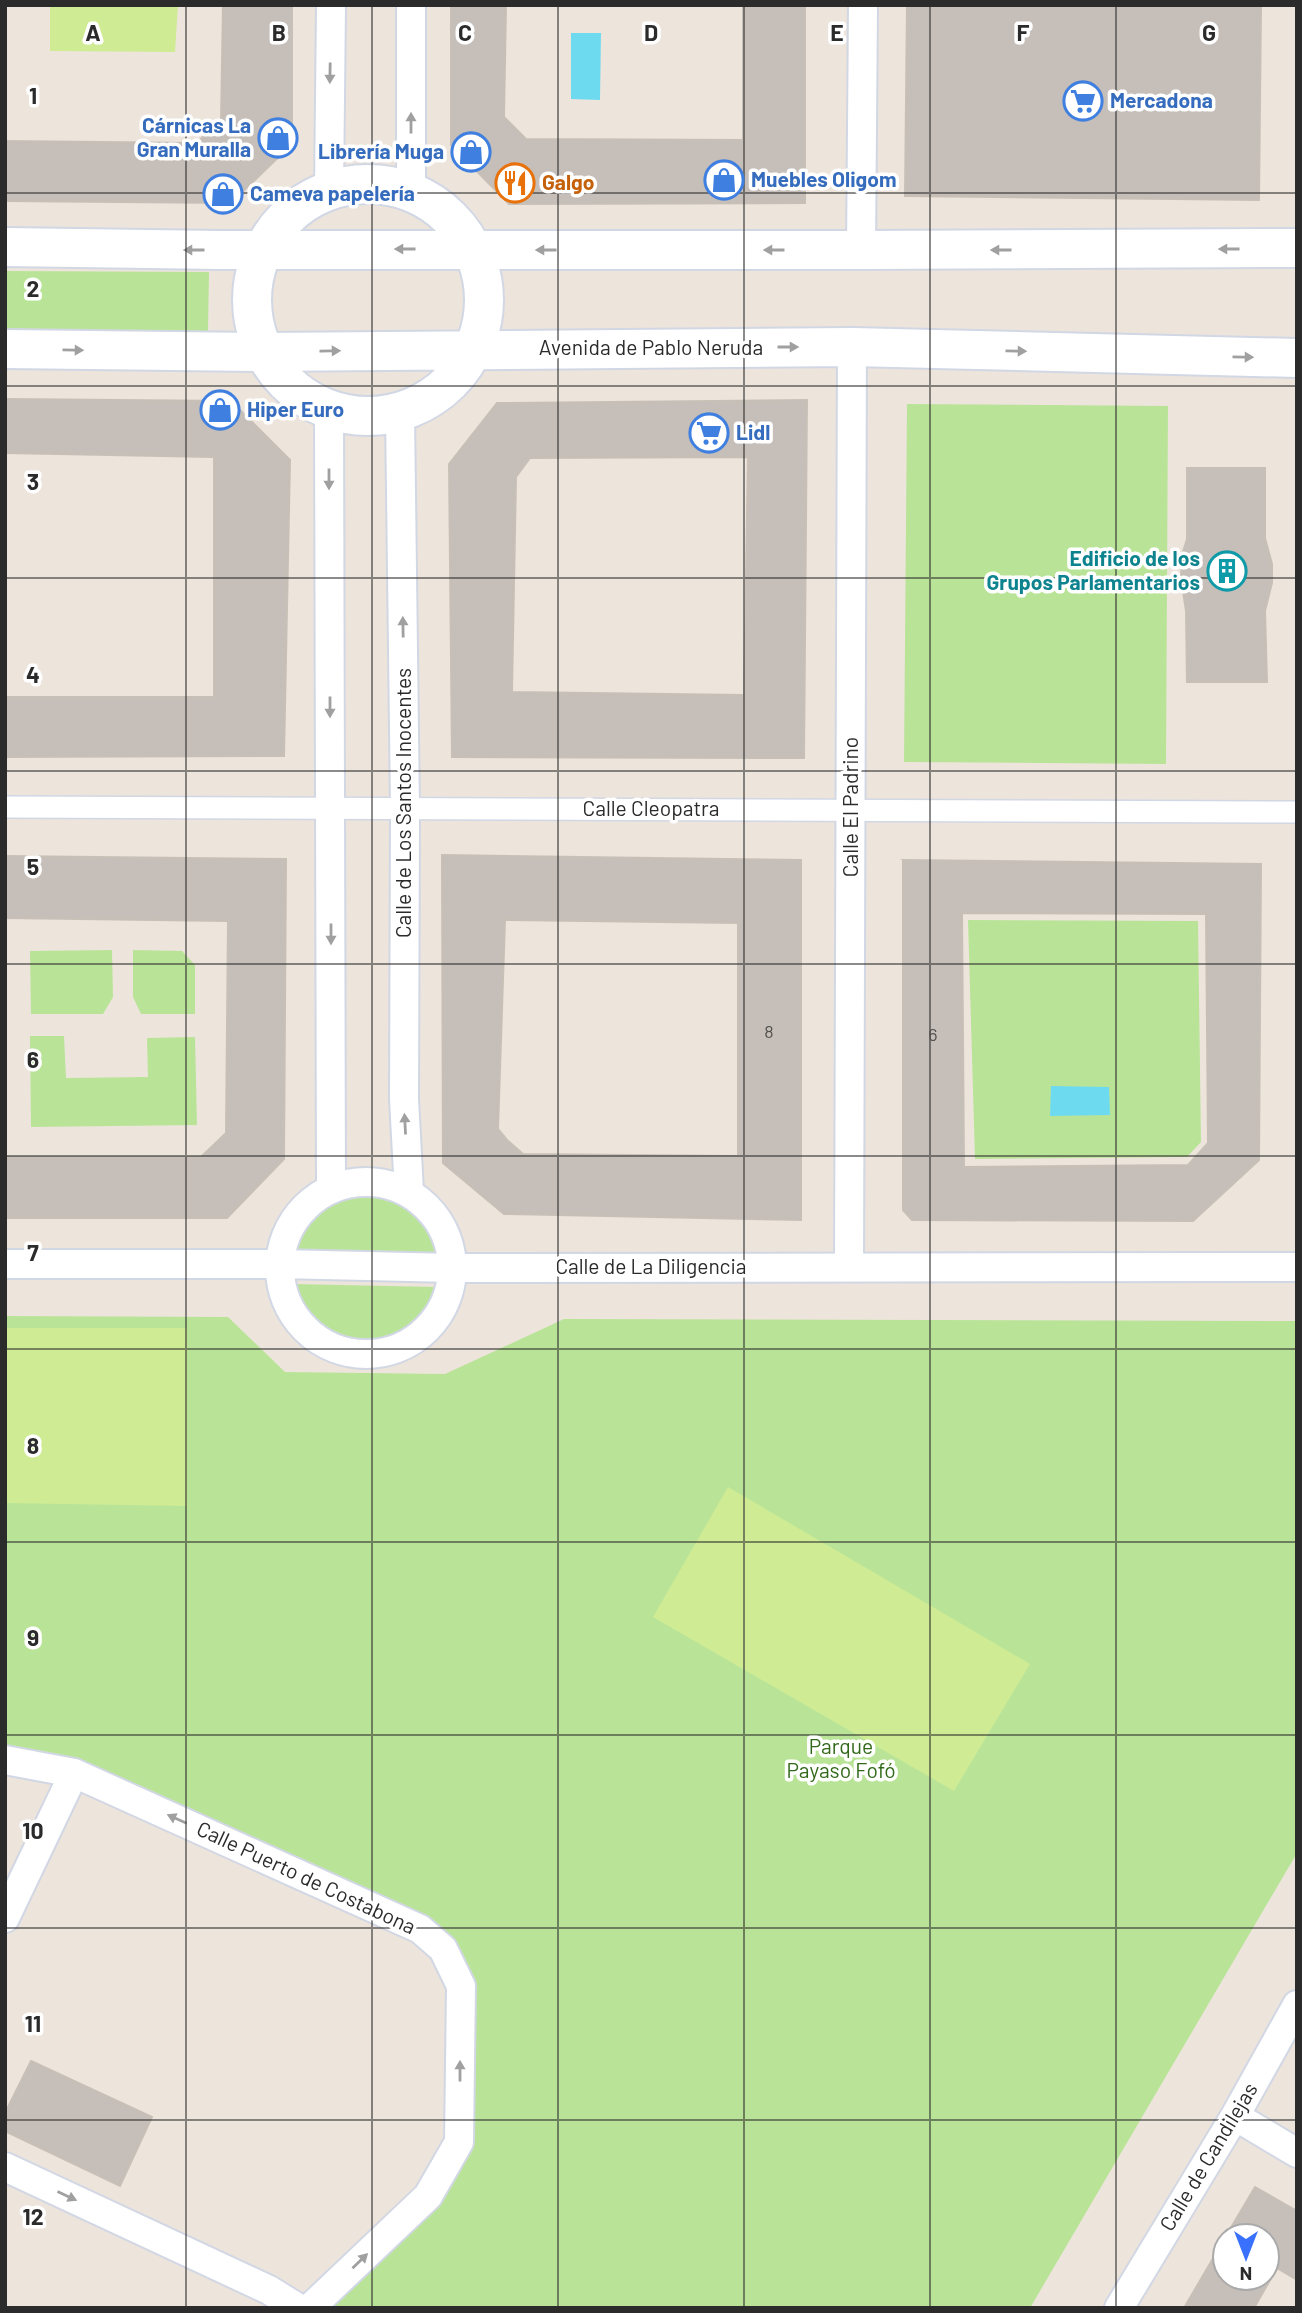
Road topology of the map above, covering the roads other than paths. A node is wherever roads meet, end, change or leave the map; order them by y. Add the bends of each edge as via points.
1 (331, 5) edge
2 (411, 5) edge
3 (863, 5) edge
4 (329, 190) junction
5 (411, 191) junction
6 (5, 247) edge
7 (1297, 248) edge
8 (473, 249) junction
9 (262, 250) junction
10 (861, 250) junction
11 (852, 347) junction
12 (5, 349) edge
13 (475, 349) junction
14 (262, 352) junction
15 (1297, 358) edge
16 (329, 411) junction
17 (400, 413) junction
18 (5, 807) edge
19 (330, 808) junction
20 (405, 808) junction
21 (851, 810) junction
22 (1297, 812) edge
23 (331, 1188) junction
24 (409, 1192) junction
25 (5, 1264) edge
26 (279, 1264) junction
27 (849, 1267) junction
28 (1297, 1267) edge
29 (453, 1268) junction
30 (5, 1760) edge
31 (74, 1773) junction
32 (5, 1919) edge
33 (1297, 2005) edge
34 (1235, 2116) junction
35 (1297, 2153) edge
36 (5, 2167) edge
37 (298, 2308) edge
38 (310, 2308) edge
39 (1119, 2308) edge

1 -> 4 street
5 -> 2 street
3 - 10 street
4 - 5 main road via 371,183
4 - 9 main road via 293,211
5 - 8 main road via 448,215
9 -> 6 main road
7 -> 10 main road
8 -> 9 main road
10 -> 8 main road
8 - 13 main road via 485,300
9 - 14 main road via 250,302
13 -> 11 main road, Avenida de Pablo Neruda
11 -> 15 main road, Avenida de Pablo Neruda
11 - 21 street, Calle El Padrino
12 -> 14 main road, Avenida de Pablo Neruda
14 -> 13 main road, Avenida de Pablo Neruda
13 - 17 main road via 443,391
14 - 16 main road via 292,390
16 - 17 main road via 365,418
16 -> 19 street
20 -> 17 street, Calle de Los Santos Inocentes
18 - 19 street, Calle Cleopatra
19 - 20 street, Calle Cleopatra
19 -> 23 street
20 - 21 street, Calle Cleopatra
24 -> 20 street, Calle de Los Santos Inocentes via 404,1100
21 - 22 street, Calle Cleopatra
21 - 27 street, Calle El Padrino
23 - 24 street via 357,1181 384,1183
23 - 26 street via 294,1219
24 - 29 street via 441,1224
25 - 26 street, Calle de La Diligencia
26 - 29 street, Calle de La Diligencia
26 - 29 street via 282,1292 294,1317 313,1337 337,1350 364,1355 391,1351 416,1339 436,1320 449,1295
27 - 28 street, Calle de La Diligencia
27 - 29 street, Calle de La Diligencia
30 - 31 street, Calle Puerto de Costabona
31 - 32 street
38 -> 31 street, Calle Puerto de Costabona via 428,2196 460,2142 461,1986 443,1949 420,1929
33 - 34 street, Calle de Candilejas
34 - 35 street
34 - 39 street, Calle de Candilejas
36 -> 37 street via 269,2290

